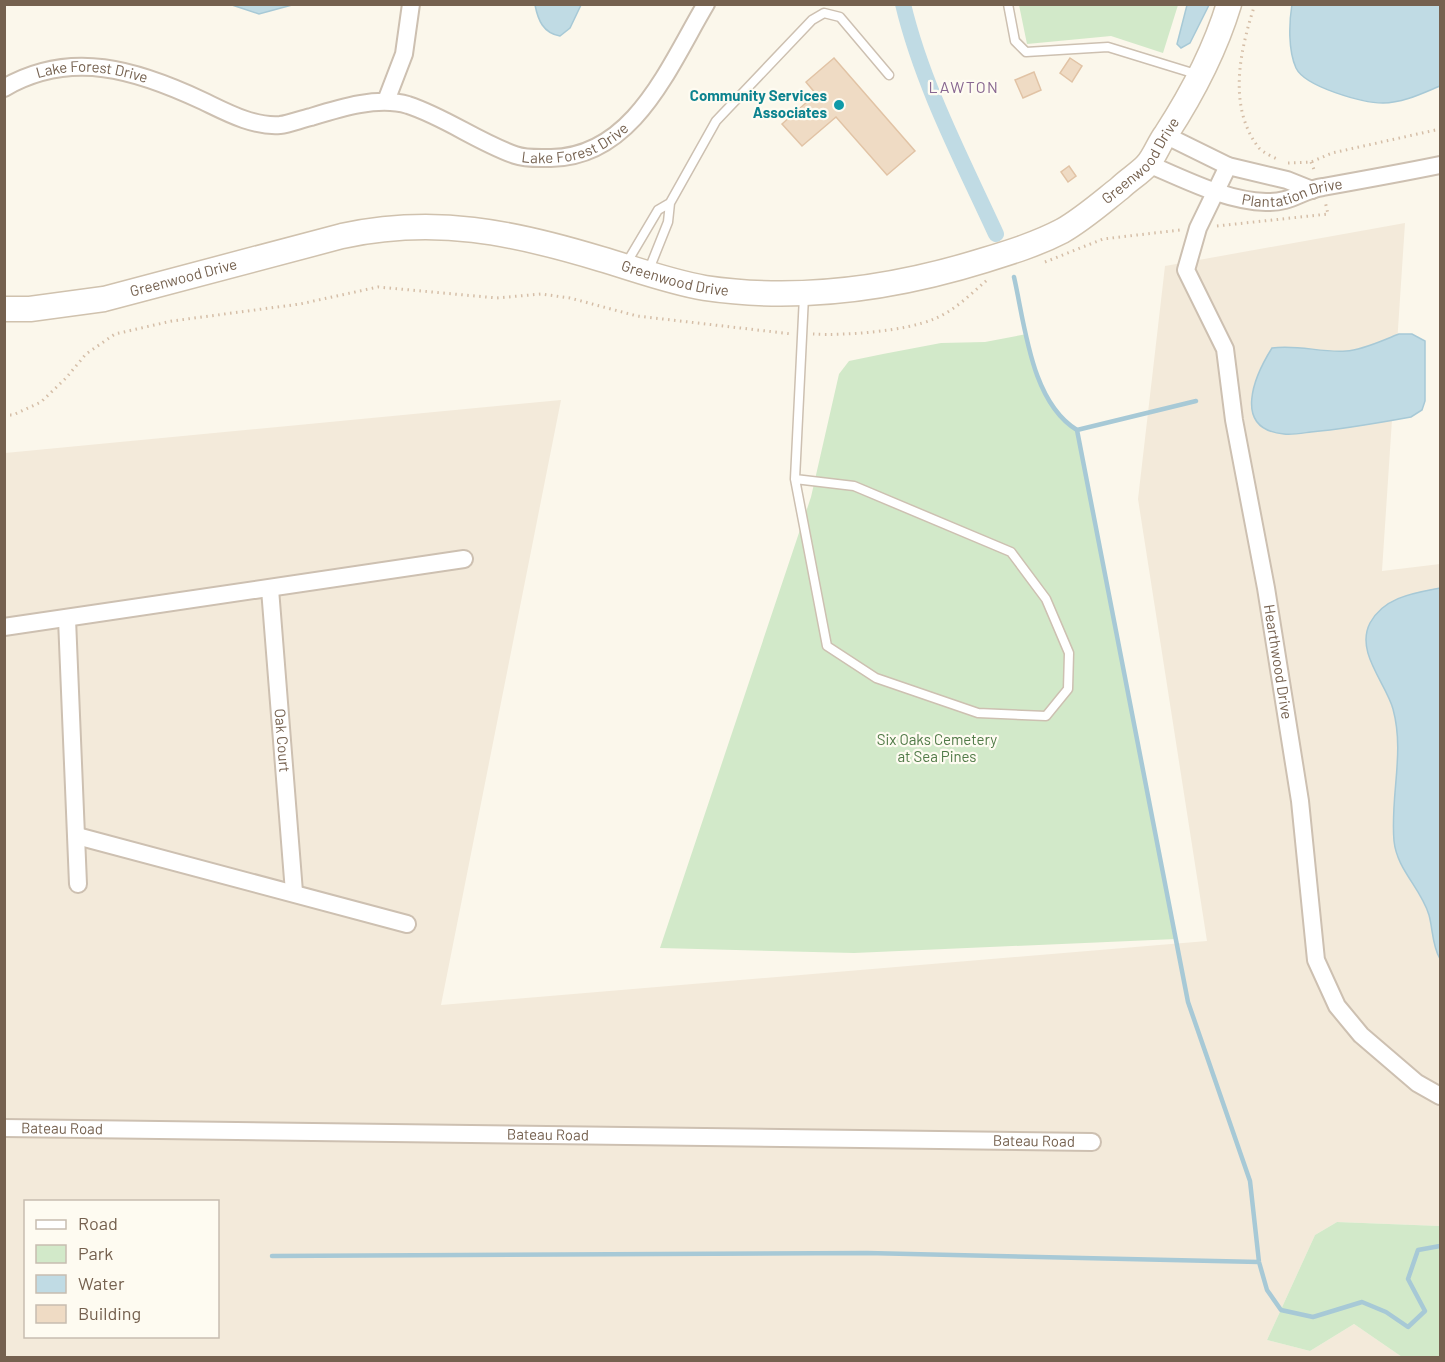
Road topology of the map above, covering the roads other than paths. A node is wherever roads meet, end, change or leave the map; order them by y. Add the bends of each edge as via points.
1 (411, 4) edge
2 (706, 4) edge
3 (1008, 4) edge
4 (1229, 4) edge
5 (824, 9) edge
6 (889, 75) dead end
7 (1199, 75) junction
8 (4, 88) edge
9 (386, 101) junction
10 (1165, 135) junction
11 (1148, 164) junction
12 (1440, 165) edge
13 (1228, 166) junction
14 (1312, 190) junction
15 (1216, 192) junction
16 (670, 203) junction
17 (625, 266) junction
18 (648, 273) junction
19 (804, 293) junction
20 (4, 309) edge
21 (795, 479) junction
22 (464, 559) dead end
23 (270, 589) junction
24 (67, 619) junction
25 (4, 627) edge
26 (77, 836) junction
27 (78, 884) dead end
28 (294, 892) junction
29 (407, 924) dead end
30 (1440, 1096) edge
31 (4, 1128) edge
32 (1092, 1142) dead end

1 - 9 street via 404,54
2 - 9 street, Lake Forest Drive via 644,106 624,130 597,149 569,158 516,156 409,105
3 - 7 lane via 1015,41 1026,52 1108,47
4 - 7 street, Greenwood Drive
5 - 6 lane via 840,16
5 - 16 lane via 716,121
7 - 10 street, Greenwood Drive
8 - 9 street, Lake Forest Drive via 52,68 101,67 152,80 254,122 280,125
10 - 11 street, Greenwood Drive
10 - 13 street
11 - 15 street, Plantation Drive
11 - 19 street, Greenwood Drive via 1089,213 1033,244 903,282
12 - 14 street, Plantation Drive
13 - 14 street
13 - 15 street, Hearthwood Drive
14 - 15 street, Plantation Drive via 1293,200 1267,202
15 - 30 street, Hearthwood Drive via 1198,228 1186,270 1225,349 1300,801 1316,960 1337,1006 1362,1035 1417,1083
16 - 17 lane via 658,210
16 - 18 lane via 668,222
17 - 18 street, Greenwood Drive
17 - 20 street, Greenwood Drive via 501,234 446,226 390,228 342,236 104,298
18 - 19 street, Greenwood Drive via 746,293
19 - 21 lane
21 - 21 lane via 827,646 876,678 978,713 1046,716 1068,689 1069,654 1046,598 1011,552 854,486
22 - 23 street
23 - 24 street
23 - 28 street, Oak Court
24 - 25 street
24 - 26 street
26 - 27 street
26 - 28 street
28 - 29 street
31 - 32 street, Bateau Road

